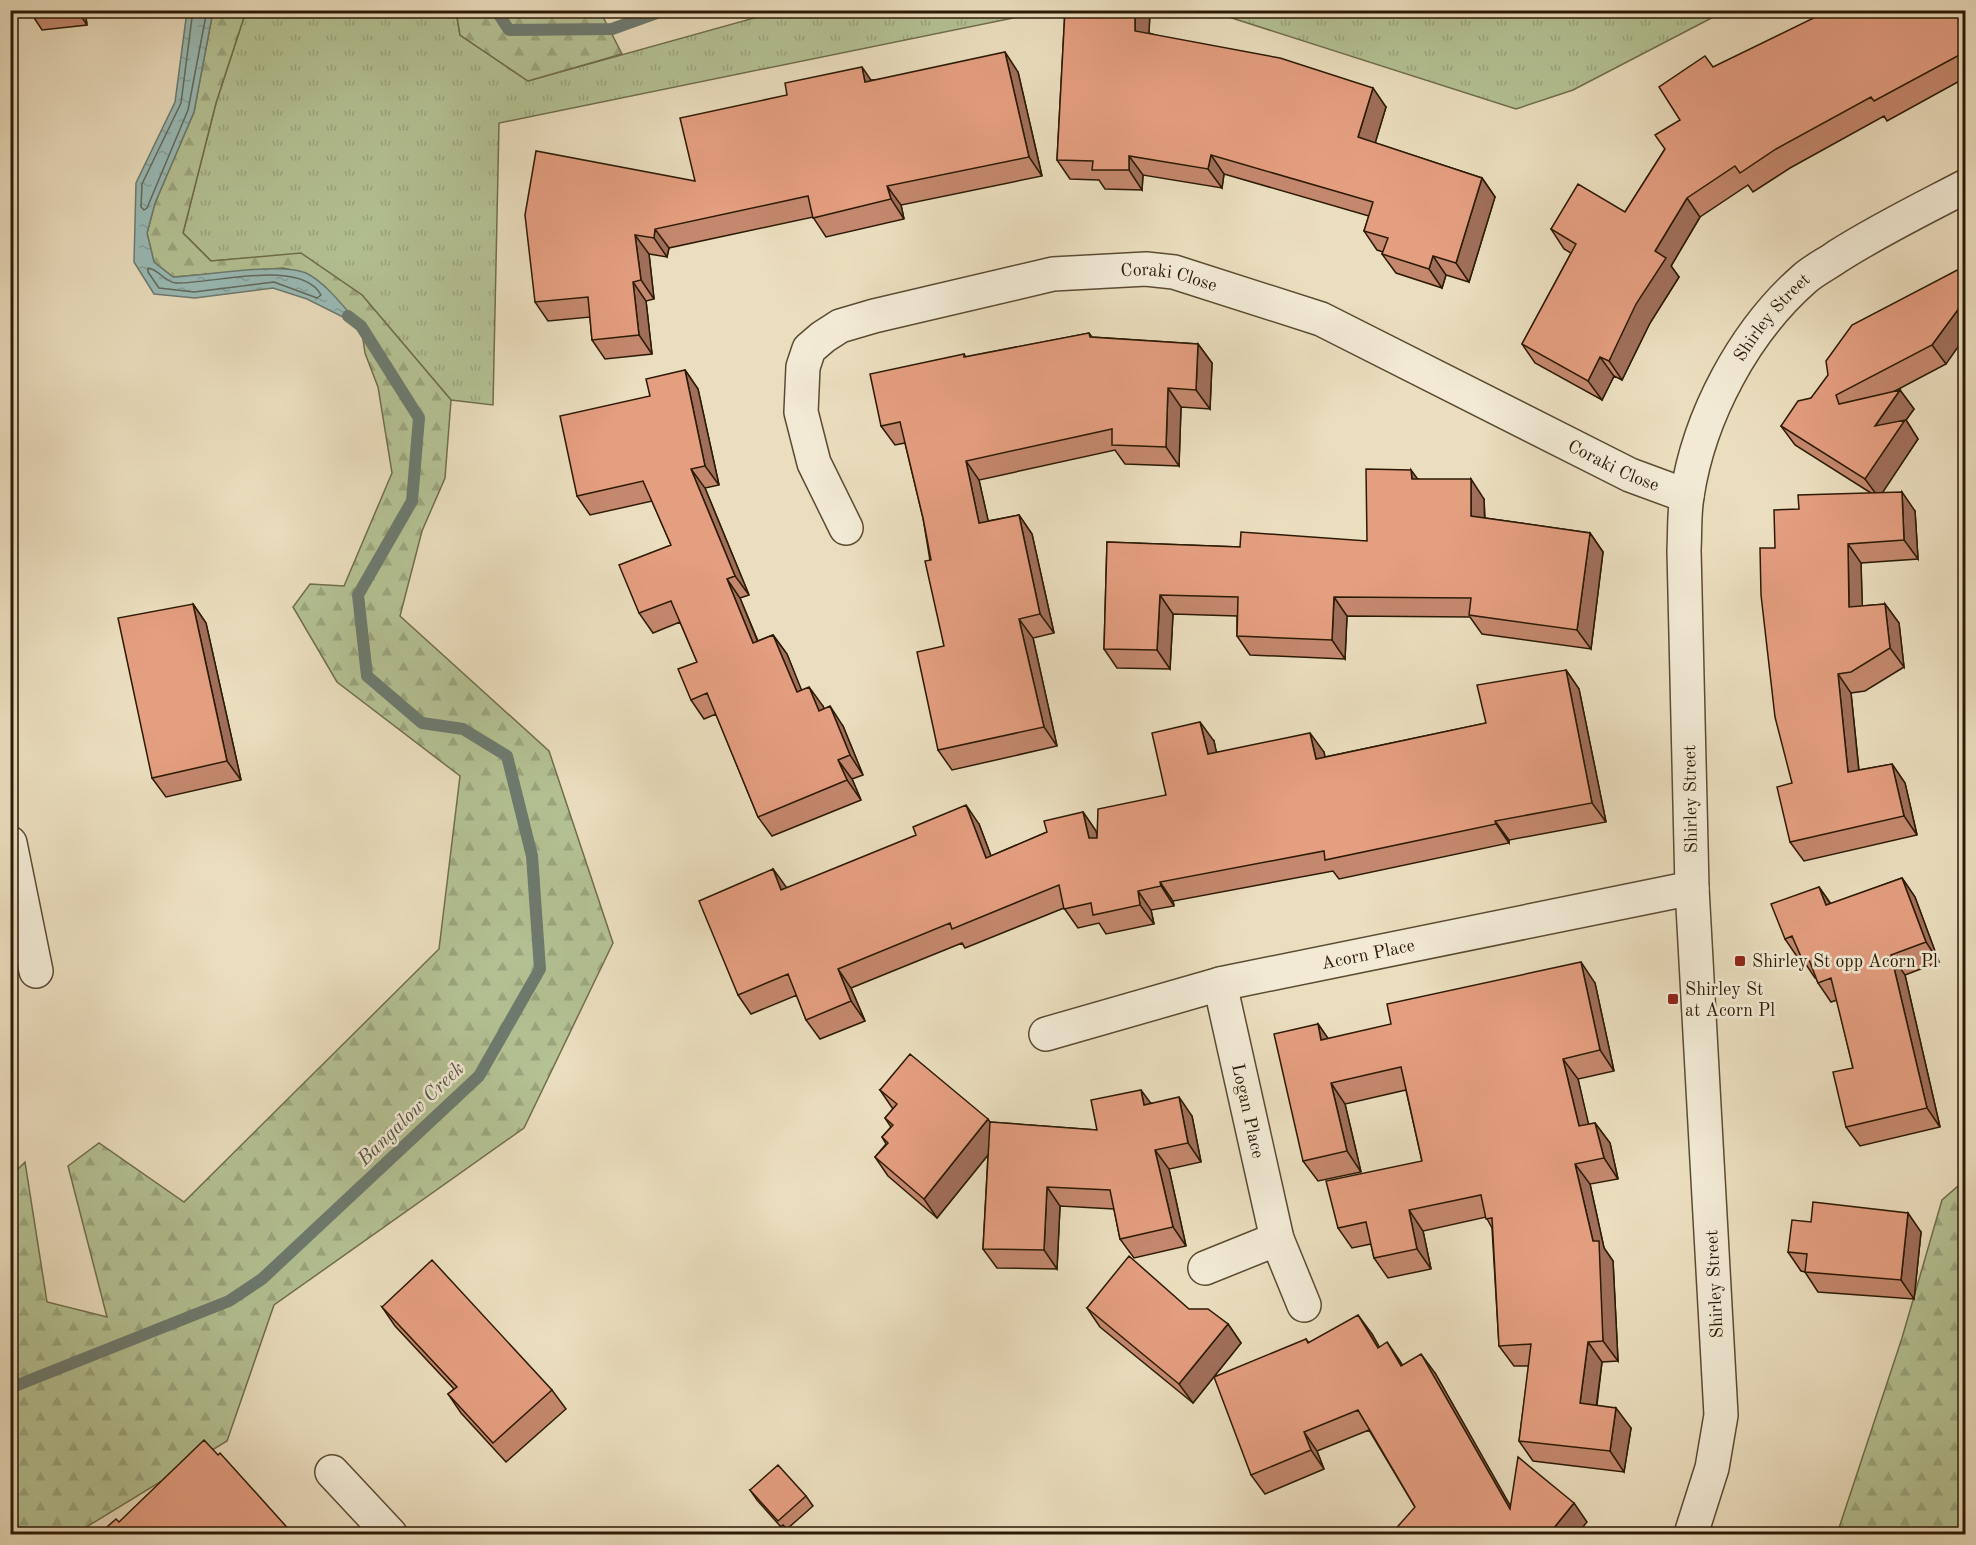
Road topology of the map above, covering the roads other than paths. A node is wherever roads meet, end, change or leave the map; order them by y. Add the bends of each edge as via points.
1 (1965, 186) edge
2 (1687, 496) junction
3 (846, 528) dead end
4 (10, 843) edge
5 (14, 883) edge
6 (1692, 888) junction
7 (36, 971) dead end
8 (1220, 984) junction
9 (1047, 1034) dead end
10 (1277, 1239) junction
11 (1206, 1268) dead end
12 (1304, 1305) dead end
13 (332, 1472) dead end
14 (390, 1534) edge
15 (1691, 1534) edge

1 - 2 street, Shirley Street via 1857,244 1804,278 1776,308 1743,351 1713,407
2 - 3 street, Coraki Close via 1630,475 1321,319 1174,272 1146,269 1053,274 874,316 840,326 823,337 810,349 802,367 801,412 814,463
2 - 6 street, Shirley Street via 1684,550
4 - 5 street
5 - 7 street
6 - 8 street, Acorn Place
6 - 15 street, Shirley Street via 1721,1415 1712,1468
8 - 9 street, Acorn Place
8 - 10 street, Logan Place
10 - 11 street
10 - 12 street, Logan Place
13 - 14 street

